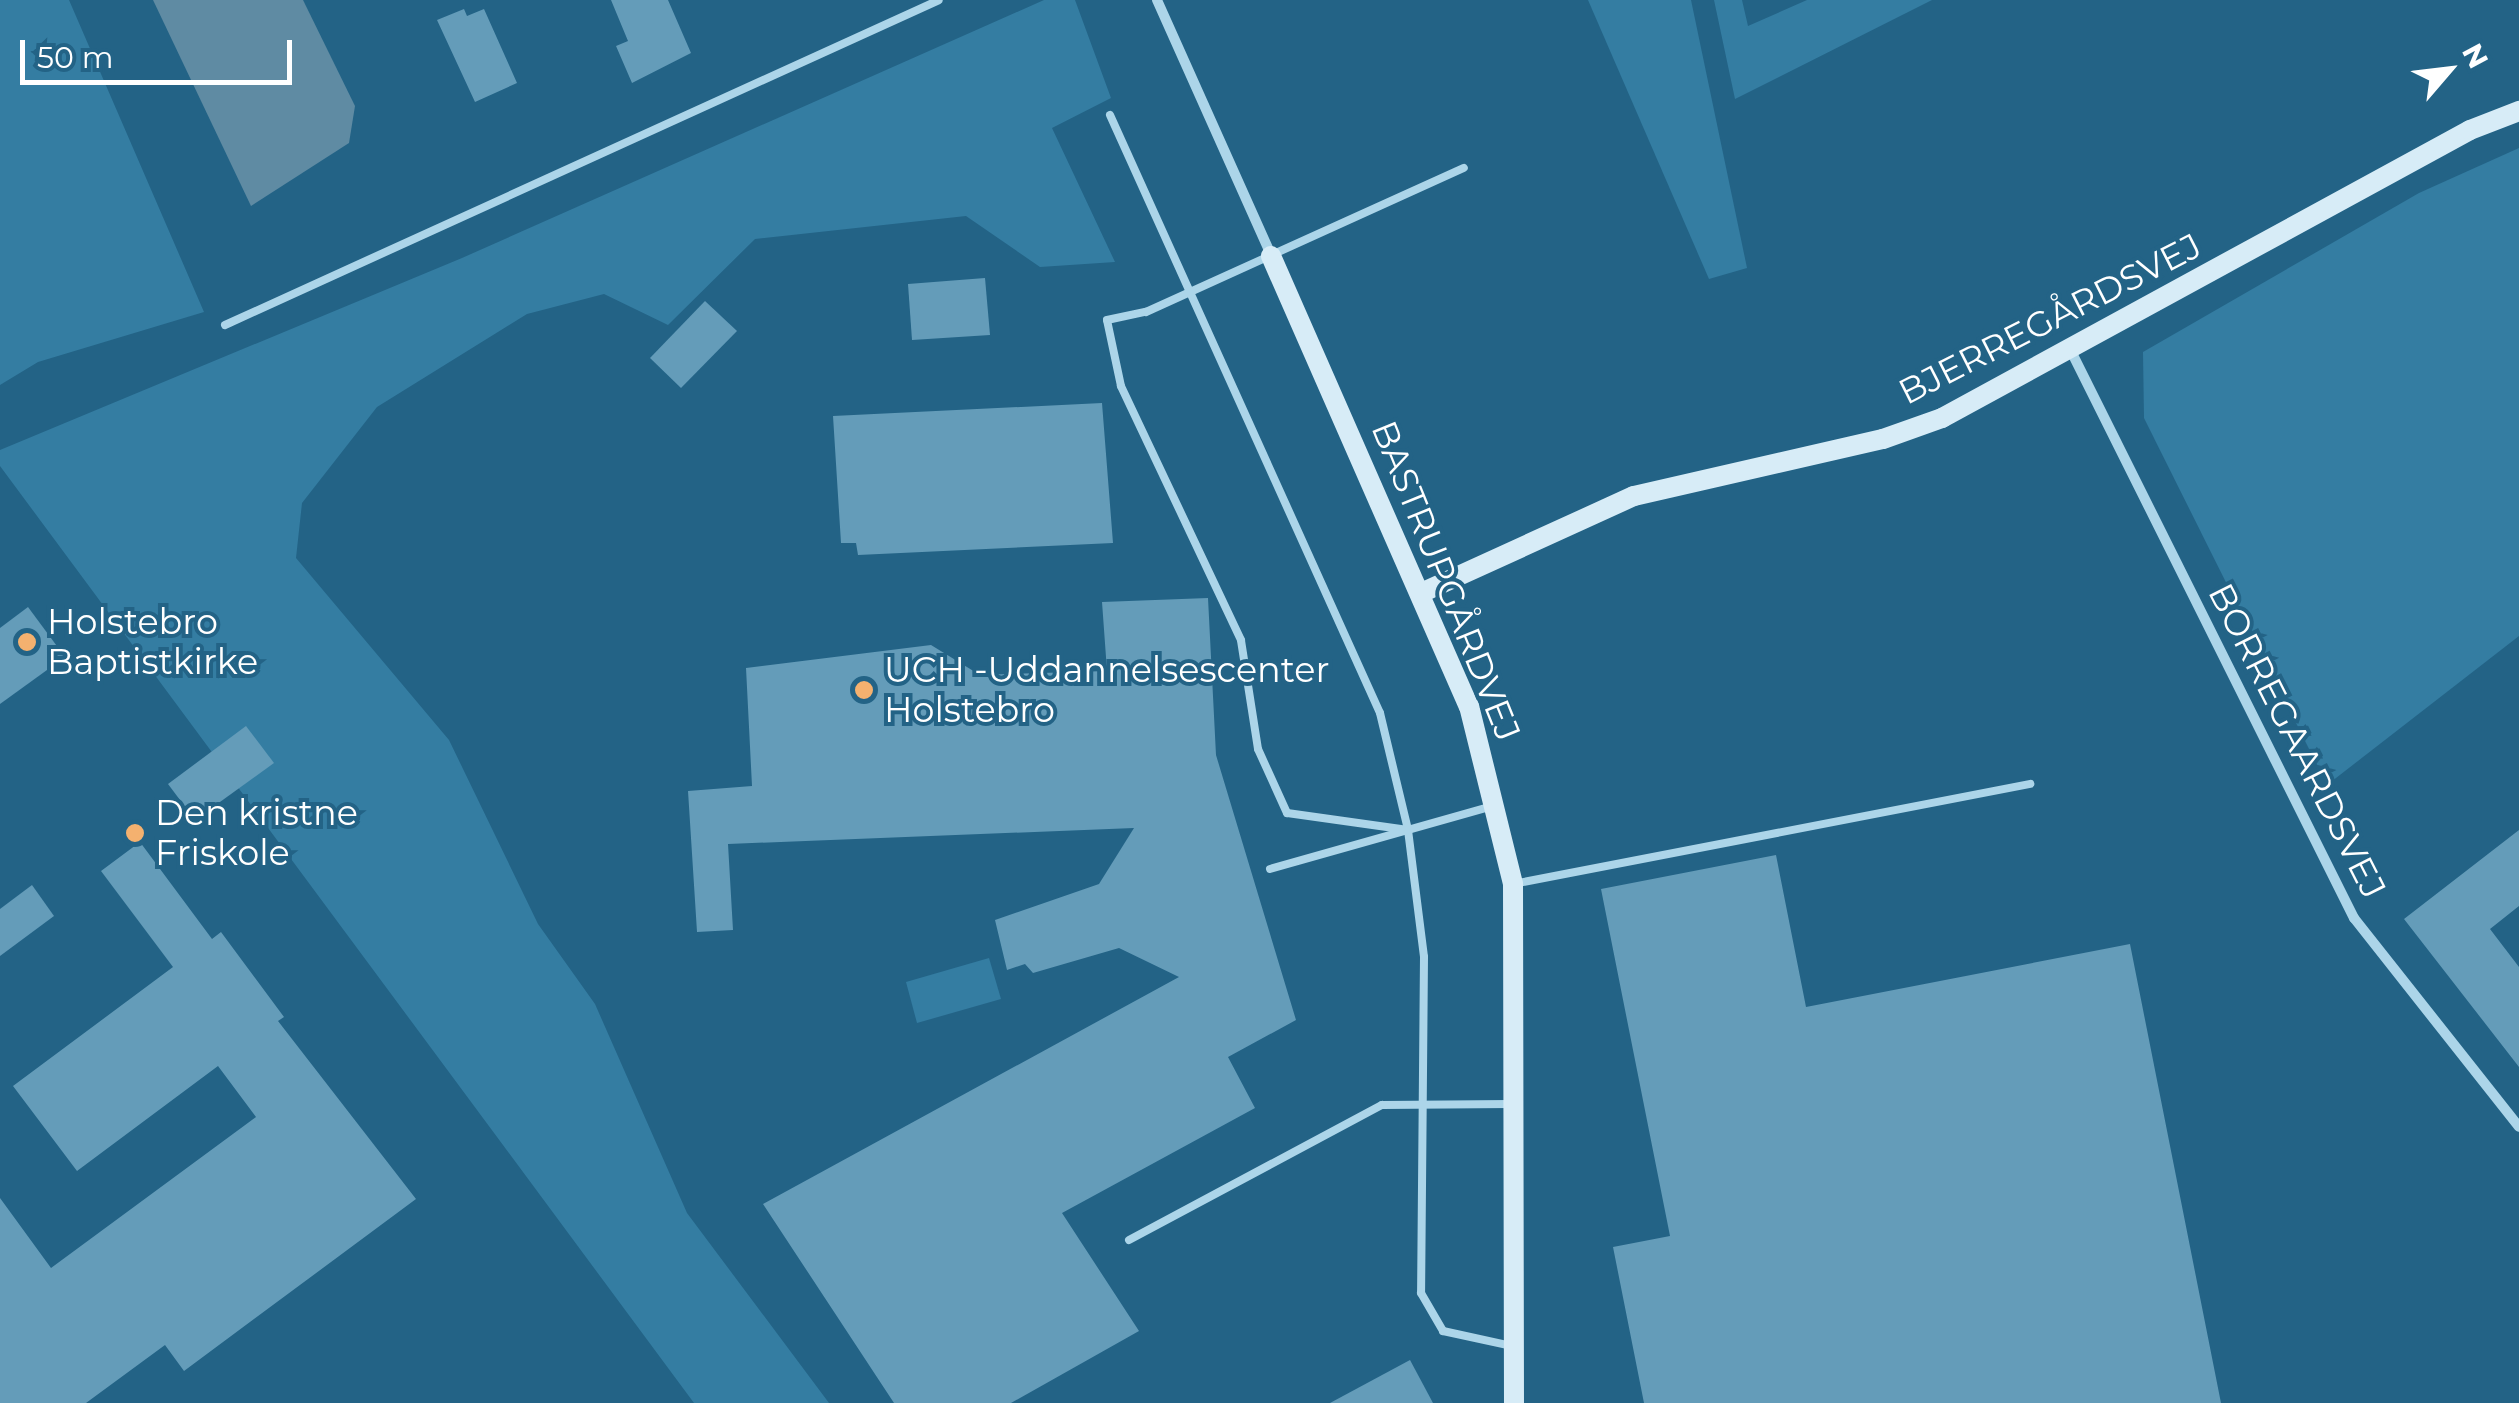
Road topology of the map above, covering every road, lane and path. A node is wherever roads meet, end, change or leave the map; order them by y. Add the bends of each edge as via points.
1 (940, 0) edge
2 (1157, 0) edge
3 (2519, 110) edge
4 (1110, 115) dead end
5 (1464, 168) dead end
6 (1271, 256) junction
7 (1190, 292) junction
8 (225, 325) dead end
9 (2072, 351) junction
10 (1422, 593) junction
11 (2030, 784) dead end
12 (1496, 804) junction
13 (1408, 830) junction
14 (1270, 869) dead end
15 (1513, 884) junction
16 (1423, 1102) junction
17 (1516, 1104) junction
18 (2519, 1127) edge
19 (1129, 1240) dead end
20 (1515, 1346) junction
21 (1514, 1403) edge

1 - 8 lane
2 - 6 street, BASTRUPGÅRDVEJ
3 - 9 street, BJERREGÅRDSVEJ via 2470,130
4 - 7 lane
5 - 6 lane
6 - 7 lane
6 - 10 street, BASTRUPGÅRDVEJ
7 - 13 lane via 1380,713
7 - 13 lane via 1106,320 1121,386 1241,640 1258,749 1287,813
9 - 10 street, BJERREGÅRDSVEJ via 1942,418 1634,496
9 - 18 street, BORREGAARDSVEJ via 2354,918
10 - 12 street, BASTRUPGÅRDVEJ via 1469,706
11 - 15 lane
12 - 13 lane
12 - 15 street, BASTRUPGÅRDVEJ
13 - 14 lane
13 - 16 lane via 1424,957
15 - 17 street, BASTRUPGÅRDVEJ
16 - 17 lane
16 - 19 lane via 1382,1104
16 - 20 lane via 1422,1293 1443,1332
17 - 20 street, BASTRUPGÅRDVEJ
20 - 21 street, BASTRUPGÅRDVEJ

